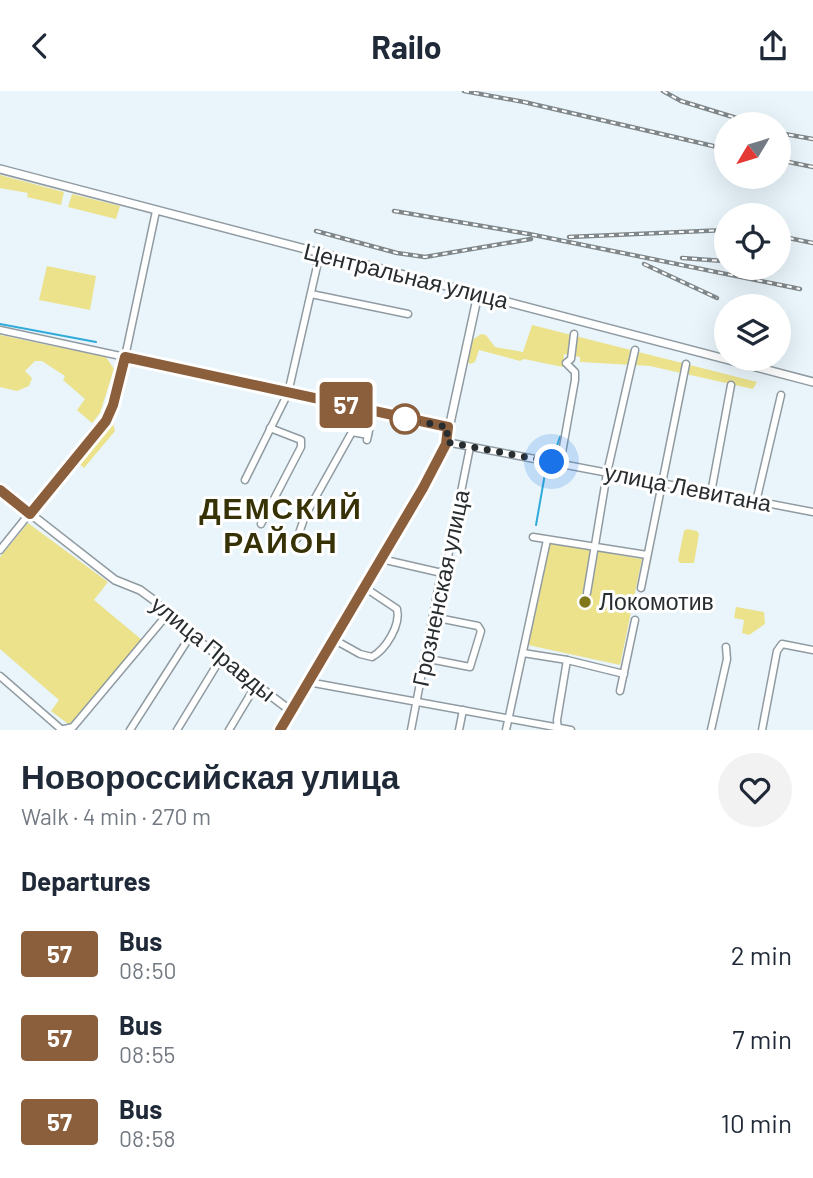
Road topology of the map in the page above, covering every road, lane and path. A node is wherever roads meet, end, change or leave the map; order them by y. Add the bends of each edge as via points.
1 (0, 169) edge
2 (156, 211) junction
3 (320, 254) junction
4 (311, 294) junction
5 (478, 294) junction
6 (408, 314) dead end
7 (0, 330) edge
8 (574, 334) dead end
9 (635, 351) dead end
10 (125, 357) junction
11 (686, 364) dead end
12 (813, 382) edge
13 (731, 386) dead end
14 (288, 393) junction
15 (781, 395) dead end
16 (373, 412) junction
17 (448, 427) junction
18 (270, 428) junction
19 (446, 442) junction
20 (470, 447) junction
21 (560, 464) junction
22 (607, 473) junction
23 (246, 480) dead end
24 (662, 484) junction
25 (0, 490) edge
26 (711, 493) junction
27 (757, 502) junction
28 (809, 511) edge
29 (30, 514) junction
30 (261, 524) dead end
31 (533, 537) dead end
32 (296, 539) dead end
33 (547, 540) junction
34 (596, 546) junction
35 (0, 549) edge
36 (647, 555) junction
37 (381, 559) junction
38 (442, 573) junction
39 (364, 587) junction
40 (641, 588) dead end
41 (587, 593) dead end
42 (166, 615) junction
43 (433, 617) junction
44 (635, 620) dead end
45 (191, 635) junction
46 (333, 639) junction
47 (726, 647) dead end
48 (813, 650) edge
49 (523, 653) junction
50 (220, 658) junction
51 (424, 658) junction
52 (567, 660) junction
53 (624, 674) junction
54 (0, 676) edge
55 (308, 682) junction
56 (256, 685) junction
57 (621, 691) dead end
58 (416, 701) junction
59 (463, 710) junction
60 (291, 711) junction
61 (509, 718) junction
62 (558, 729) edge
63 (61, 730) edge
64 (130, 730) edge
65 (177, 730) edge
66 (229, 730) edge
67 (280, 730) edge
68 (411, 730) edge
69 (459, 730) edge
70 (506, 730) edge
71 (571, 730) edge
72 (711, 730) edge
73 (762, 730) edge

1 - 2 main road, Центральная улица
2 - 3 main road, Центральная улица
2 - 10 street
3 - 4 street
3 - 5 main road, Центральная улица
4 - 6 street
4 - 14 street
5 - 12 main road, Центральная улица
5 - 17 main road
7 - 10 street
8 - 21 street via 571,359 566,363 575,372 575,380
9 - 22 street
10 - 14 street
10 - 29 street via 106,421
11 - 24 street
13 - 26 street
14 - 16 street
14 - 18 street
15 - 27 street
16 - 17 street
16 - 32 street via 367,438 352,432
17 - 19 main road
18 - 23 street
18 - 30 street via 297,437 301,447
19 - 20 street, улица Левитана
19 - 37 main road
20 - 21 street, улица Левитана
20 - 38 street, Грозненская улица
21 - 22 street, улица Левитана
22 - 24 street, улица Левитана
22 - 34 street
24 - 26 street, улица Левитана
24 - 36 street
25 - 29 main road, улица Правды
26 - 27 street, улица Левитана
27 - 28 street, улица Левитана
29 - 35 street
29 - 42 main road, улица Правды via 115,580 155,601
31 - 33 street
33 - 34 street
33 - 49 street
34 - 36 street
34 - 41 street
36 - 40 street
37 - 38 street
37 - 39 main road
38 - 43 street, Грозненская улица
39 - 46 main road
39 - 46 street via 397,609 397,623 382,651 372,656 360,654
42 - 45 main road, улица Правды
42 - 63 street via 73,727
43 - 51 street, Грозненская улица
43 - 51 street via 478,626 481,631 470,667
44 - 53 street
45 - 50 main road, улица Правды
45 - 64 street
46 - 55 main road
47 - 72 street
48 - 73 street via 782,644 777,651
49 - 52 street
49 - 61 street
50 - 56 main road, улица Правды
50 - 65 street
51 - 58 street, Грозненская улица
52 - 53 street
52 - 62 street
53 - 57 street
54 - 63 street
55 - 58 street, улица Правды
55 - 60 main road
56 - 60 main road, улица Правды
56 - 66 street
58 - 59 street, улица Правды
58 - 68 street, Грозненская улица
59 - 61 street, улица Правды
59 - 69 street
60 - 67 main road
61 - 62 street, улица Правды
61 - 70 street
62 - 71 street, улица Правды

